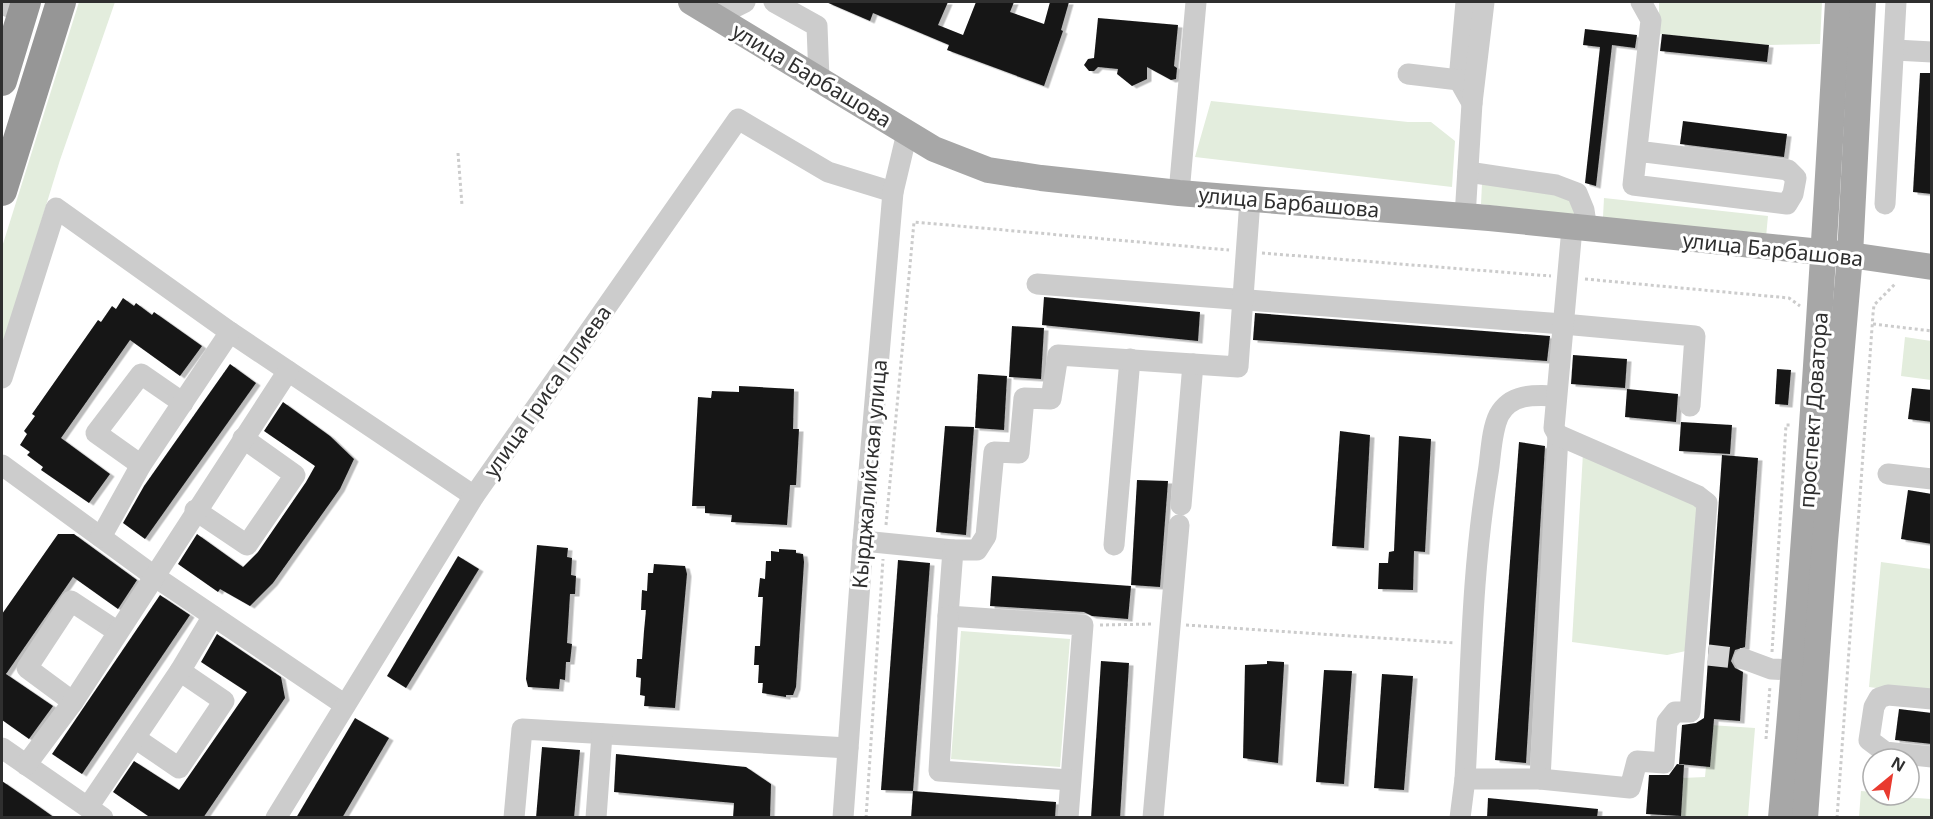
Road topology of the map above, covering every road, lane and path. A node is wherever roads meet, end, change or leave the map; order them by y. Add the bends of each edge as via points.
1 (61, 2) edge
2 (691, 2) edge
3 (746, 2) edge
4 (774, 2) edge
5 (1196, 2) edge
6 (1466, 2) edge
7 (1484, 2) edge
8 (1641, 2) edge
9 (1838, 2) edge
10 (1863, 2) edge
11 (1896, 2) edge
12 (16, 6) edge
13 (717, 16) junction
14 (1895, 50) junction
15 (1932, 52) edge
16 (1408, 74) dead end
17 (819, 80) junction
18 (1459, 80) junction
19 (2, 81) edge
20 (1472, 103) junction
21 (907, 133) junction
22 (1636, 151) junction
23 (458, 153) dead end
24 (1468, 172) junction
25 (2, 191) edge
26 (893, 192) junction
27 (1179, 193) junction
28 (1250, 200) junction
29 (1885, 204) dead end
30 (462, 205) dead end
31 (1465, 217) junction
32 (1580, 229) junction
33 (1837, 255) junction
34 (1932, 267) edge
35 (1037, 284) dead end
36 (1895, 284) dead end
37 (1243, 300) junction
38 (1563, 324) junction
39 (1873, 324) junction
40 (1932, 331) edge
41 (230, 332) junction
42 (1130, 359) junction
43 (1193, 364) junction
44 (288, 371) junction
45 (2, 378) edge
46 (1556, 396) junction
47 (183, 403) junction
48 (1690, 406) dead end
49 (1800, 426) dead end
50 (1558, 435) junction
51 (243, 438) junction
52 (2, 465) edge
53 (141, 465) junction
54 (1888, 474) dead end
55 (1932, 479) edge
56 (474, 496) junction
57 (195, 510) junction
58 (101, 537) junction
59 (863, 541) junction
60 (1114, 545) dead end
61 (953, 550) junction
62 (154, 576) junction
63 (213, 616) junction
64 (948, 616) junction
65 (1170, 624) junction
66 (1083, 625) junction
67 (118, 632) junction
68 (1472, 645) junction
69 (1744, 659) tunnel mouth
70 (1783, 669) junction
71 (180, 671) junction
72 (1932, 699) edge
73 (73, 702) junction
74 (345, 705) junction
75 (602, 734) junction
76 (135, 738) junction
77 (1766, 740) dead end
78 (2, 748) edge
79 (848, 748) junction
80 (1932, 757) edge
81 (26, 765) junction
82 (1465, 779) junction
83 (1540, 779) junction
84 (1070, 780) junction
85 (95, 812) edge
86 (276, 818) edge
87 (514, 818) edge
88 (596, 818) edge
89 (843, 818) edge
90 (1068, 818) edge
91 (1153, 818) edge
92 (1460, 818) edge
93 (1781, 818) edge
94 (1805, 818) edge
95 (1837, 818) edge

1 - 25 highway
2 - 13 main road, улица Барбашова
3 - 13 street
4 - 17 street via 817,27
5 - 27 street
6 - 18 street
7 - 20 street
8 - 22 street via 1651,20
9 - 33 main road, проспект Доватора
10 - 33 main road, проспект Доватора
11 - 14 street
12 - 19 highway
13 - 17 main road, улица Барбашова
14 - 15 street
14 - 29 street
16 - 18 street
17 - 21 main road, улица Барбашова
18 - 20 street
20 - 24 street
21 - 26 street, Кырджалийская улица
21 - 27 main road, улица Барбашова via 988,170
22 - 22 street via 1633,185 1787,204 1793,194 1796,178 1788,170
23 - 30 path
24 - 31 street
24 - 32 street via 1577,193 1584,210
26 - 56 street, улица Гриса Плиева via 828,172 738,119
26 - 59 street, Кырджалийская улица
27 - 28 main road, улица Барбашова
28 - 31 main road, улица Барбашова
28 - 37 street
31 - 32 main road, улица Барбашова
32 - 33 main road, улица Барбашова
32 - 38 street
33 - 34 main road, улица Барбашова
33 - 70 main road, проспект Доватора
33 - 94 main road, проспект Доватора via 1825,541
35 - 37 street
36 - 39 path via 1874,305
37 - 38 street
37 - 43 street via 1238,367
38 - 46 street
38 - 48 street via 1695,336
39 - 40 path
39 - 95 path
41 - 44 street
41 - 45 street via 56,208
41 - 47 street
42 - 43 street
42 - 60 street
42 - 61 street via 1058,355 1051,399 1024,398 1019,453 994,452 986,536 977,550
43 - 65 street
44 - 51 street
44 - 56 street
46 - 50 street via 1554,428
46 - 68 street via 1527,395 1512,401 1499,415 1479,530
47 - 53 street
47 - 53 street via 141,374 96,433
49 - 70 path via 1786,425
50 - 83 street
50 - 83 street via 1707,503 1702,655 1690,712 1675,712 1667,722 1664,763 1637,761 1630,788
51 - 57 street
51 - 57 street via 295,475 247,545
52 - 58 street
53 - 58 street
54 - 55 street
56 - 74 street, улица Гриса Плиева
57 - 62 street
58 - 62 street
59 - 61 street
59 - 79 street, Кырджалийская улица
61 - 64 street
62 - 63 street
62 - 67 street
63 - 71 street
63 - 74 street
64 - 66 street
64 - 84 street via 939,771
65 - 66 path
65 - 68 path
65 - 91 street
66 - 84 street
67 - 73 street
67 - 73 street via 71,601 27,668
68 - 82 street
69 - 70 street
70 - 77 path
70 - 93 main road, проспект Доватора
71 - 76 street
71 - 76 street via 224,701 212,720 179,768
72 - 80 street via 1888,695 1879,698 1874,706 1869,740 1885,752
73 - 81 street
74 - 86 street, улица Гриса Плиева
75 - 79 street
75 - 87 street via 522,729
75 - 88 street
76 - 85 street
78 - 81 street
79 - 89 street, Кырджалийская улица
81 - 85 street
82 - 83 street
82 - 92 street
84 - 90 street

